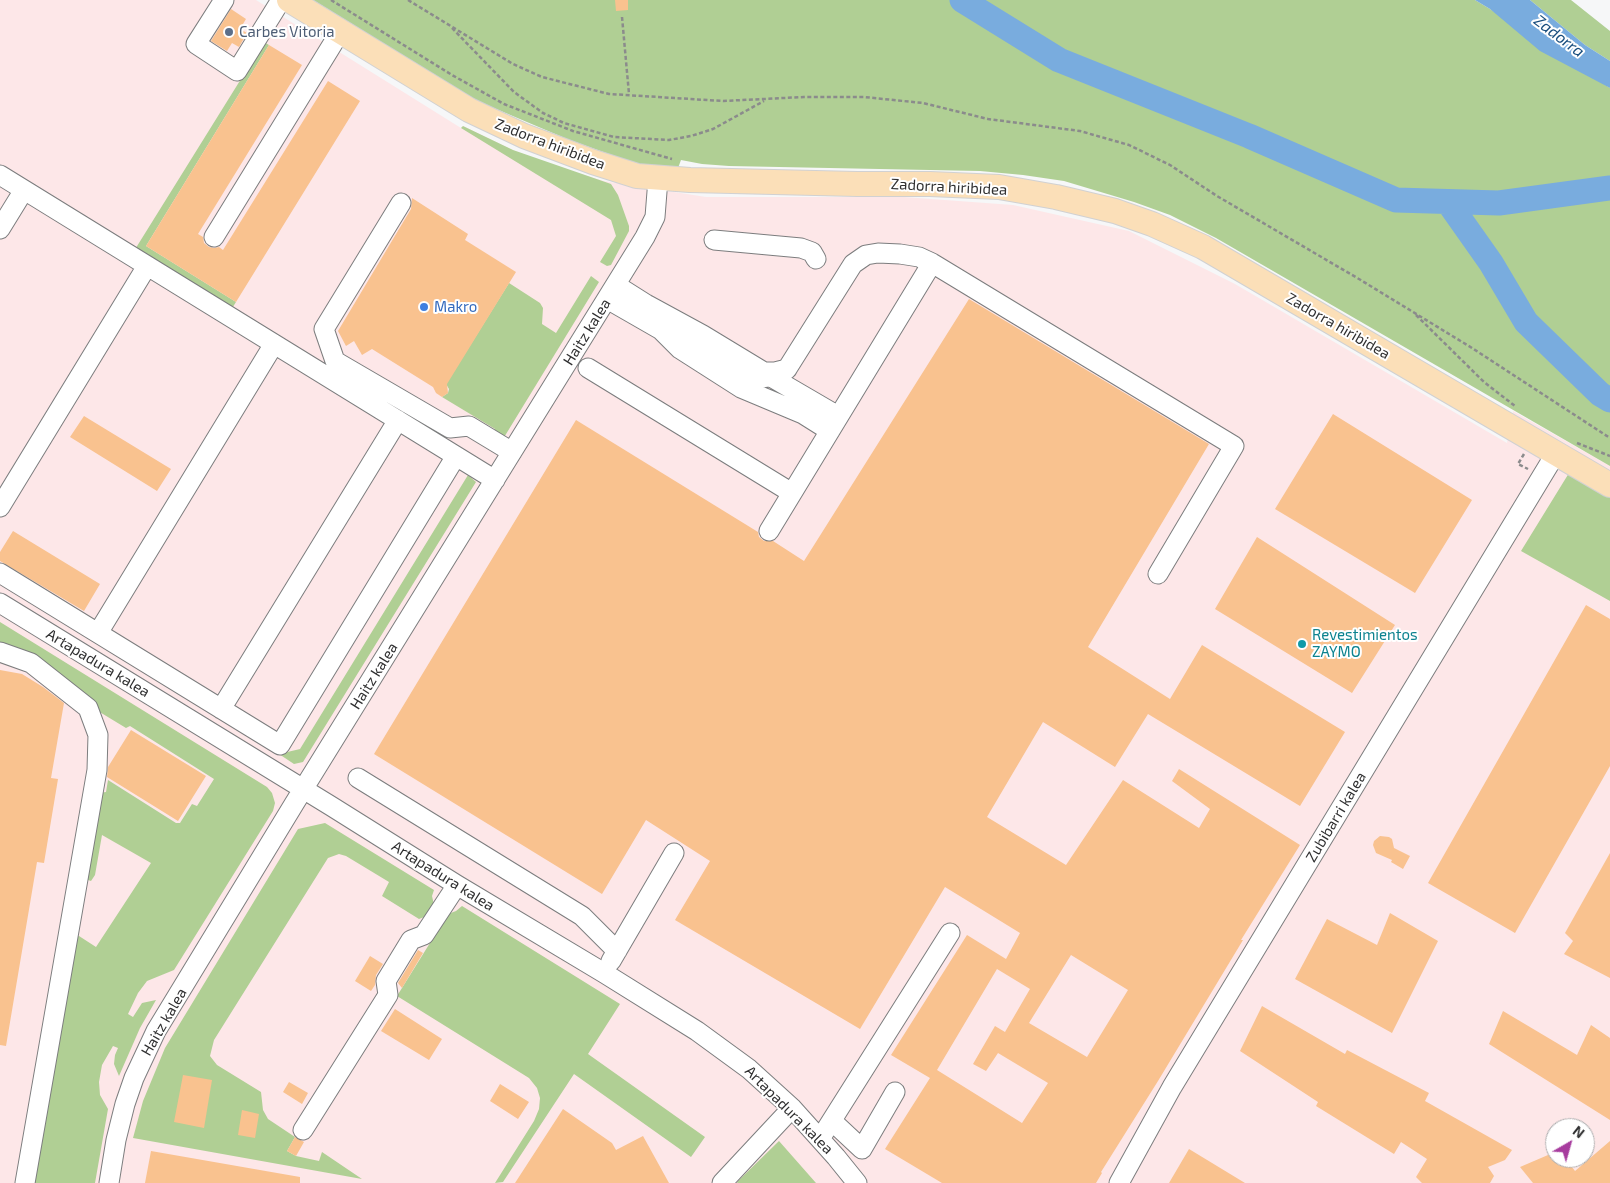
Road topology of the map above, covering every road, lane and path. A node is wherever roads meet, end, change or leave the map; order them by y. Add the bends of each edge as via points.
1 (224, 0) edge
2 (281, 0) edge
3 (289, 0) edge
4 (331, 0) edge
5 (622, 17) dead end
6 (449, 25) dead end
7 (340, 32) junction
8 (628, 94) dead end
9 (766, 100) dead end
10 (681, 162) dead end
11 (0, 175) edge
12 (658, 179) junction
13 (24, 190) junction
14 (401, 203) dead end
15 (0, 229) edge
16 (214, 237) dead end
17 (714, 240) dead end
18 (816, 259) dead end
19 (932, 263) junction
20 (147, 266) junction
21 (612, 292) junction
22 (1411, 311) dead end
23 (661, 330) junction
24 (274, 344) junction
25 (588, 368) dead end
26 (774, 373) junction
27 (1514, 406) dead end
28 (787, 407) junction
29 (398, 420) junction
30 (834, 424) junction
31 (1563, 447) junction
32 (512, 452) junction
33 (456, 456) junction
34 (1610, 456) edge
35 (495, 480) junction
36 (1610, 485) edge
37 (792, 493) junction
38 (0, 507) edge
39 (769, 531) dead end
40 (0, 573) edge
41 (1158, 574) dead end
42 (0, 603) edge
43 (98, 633) junction
44 (0, 652) edge
45 (221, 708) junction
46 (358, 778) dead end
47 (304, 789) junction
48 (674, 853) dead end
49 (456, 885) junction
50 (950, 933) dead end
51 (617, 951) junction
52 (604, 973) junction
53 (895, 1092) dead end
54 (792, 1108) junction
55 (832, 1122) junction
56 (304, 1130) dead end
57 (820, 1139) junction
58 (25, 1183) edge
59 (109, 1183) edge
60 (722, 1183) edge
61 (857, 1183) edge
62 (1119, 1183) edge

1 - 2 street via 196,44 237,71
3 - 7 main road, Zadorra hiribidea
4 - 10 path via 504,104 574,132
5 - 8 path
6 - 9 path via 514,92 543,113 564,123 614,137 668,140 691,136 713,129
7 - 12 main road, Zadorra hiribidea via 492,122 593,162
7 - 16 street
11 - 13 street
12 - 21 street, Haitz kalea via 655,217
12 - 31 main road, Zadorra hiribidea via 999,187 1115,211 1203,247
13 - 15 street
13 - 20 street
14 - 32 street via 324,329 336,361 450,428 469,426
17 - 18 street via 801,248 812,252
19 - 26 street via 919,257 878,253 866,255 853,264
19 - 30 street
19 - 41 street via 1234,446
20 - 24 street
20 - 38 street
21 - 23 street
21 - 26 street via 646,304
21 - 32 street, Haitz kalea
22 - 27 path via 1484,382
23 - 26 street via 689,338 757,379
23 - 28 street via 680,349 741,388
24 - 29 street
24 - 43 street
25 - 37 street
26 - 28 street via 768,383 774,396
26 - 30 street
28 - 30 street
29 - 33 street
29 - 45 street
30 - 37 street
31 - 34 path
31 - 36 main road, Zadorra hiribidea
31 - 62 street, Zubibarri kalea via 1172,1087
32 - 35 street, Haitz kalea
33 - 35 street
33 - 45 street via 280,745
35 - 47 street, Haitz kalea
37 - 39 street
40 - 43 street
42 - 47 street, Artapadura kalea
43 - 45 street
44 - 58 street via 31,663 88,708 98,736 97,770
46 - 51 street via 582,916
47 - 49 street, Artapadura kalea
47 - 59 street, Haitz kalea via 142,1060 125,1104
48 - 51 street
49 - 52 street, Artapadura kalea
49 - 56 street via 424,935 411,940 386,981 388,995
50 - 55 street
51 - 52 street
52 - 54 street, Artapadura kalea via 722,1048
53 - 55 street via 862,1150
54 - 57 street, Artapadura kalea
54 - 60 street
55 - 57 street
57 - 61 street, Artapadura kalea

